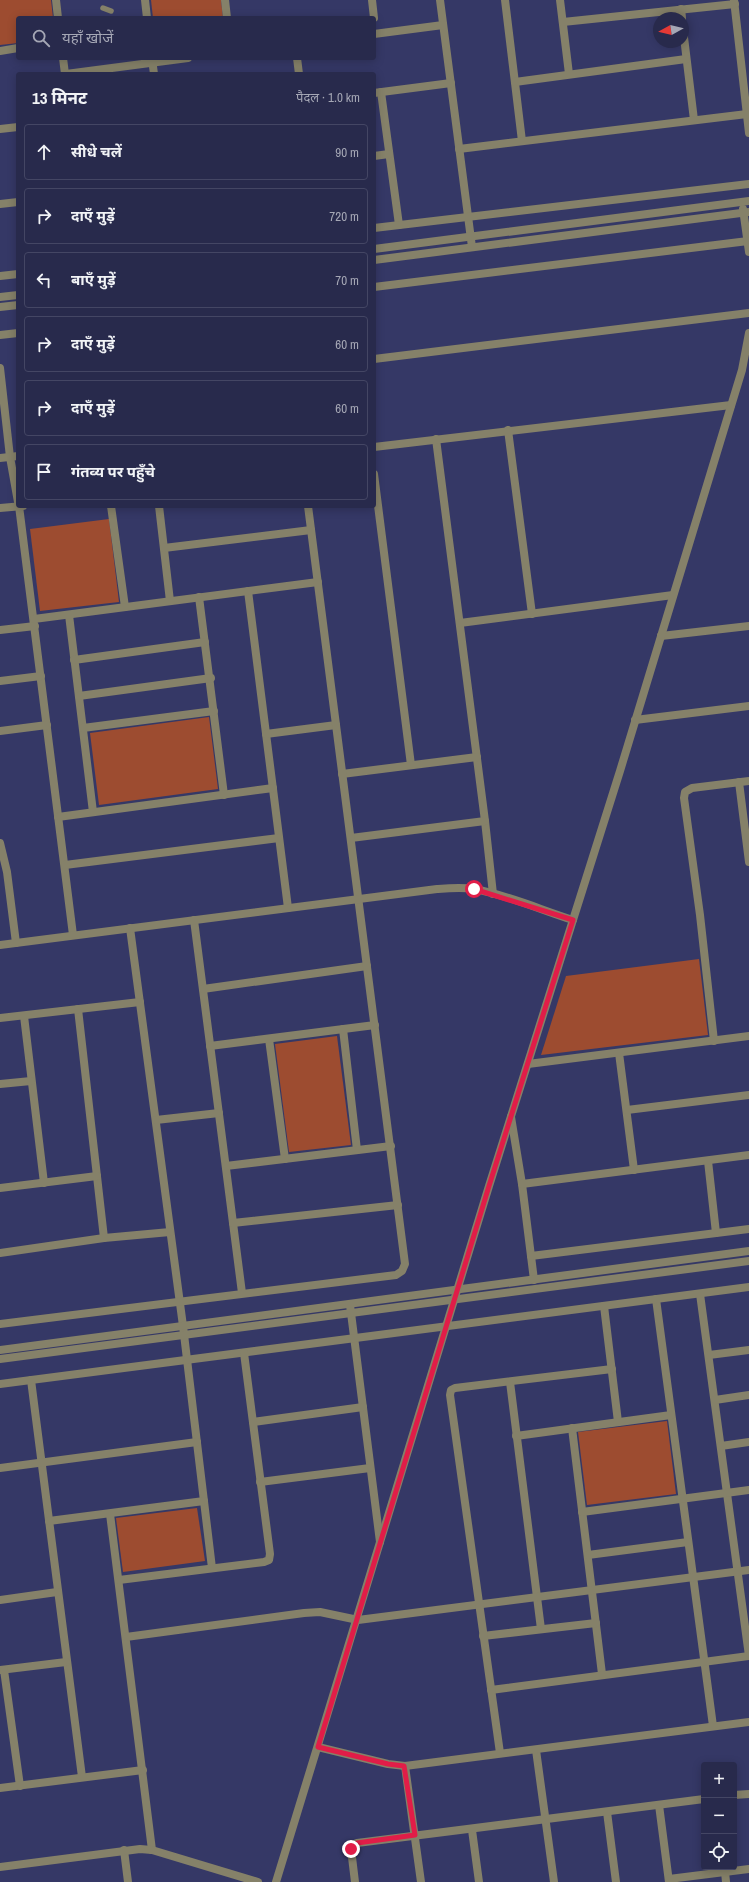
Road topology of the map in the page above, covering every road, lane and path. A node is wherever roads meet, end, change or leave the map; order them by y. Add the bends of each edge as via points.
1 (56, 0) edge
2 (145, 0) edge
3 (225, 0) edge
4 (372, 0) edge
5 (440, 0) edge
6 (505, 0) edge
7 (560, 0) edge
8 (734, 2) edge
9 (103, 8) dead end
10 (111, 11) dead end
11 (689, 12) edge
12 (58, 16) edge
13 (147, 16) edge
14 (227, 16) edge
15 (374, 16) edge
16 (653, 16) edge
17 (563, 22) junction
18 (443, 25) junction
19 (376, 34) edge
20 (16, 48) edge
21 (685, 48) edge
22 (0, 51) edge
23 (686, 59) junction
24 (63, 60) edge
25 (152, 60) edge
26 (297, 60) edge
27 (65, 72) edge
28 (77, 72) edge
29 (154, 72) edge
30 (299, 72) edge
31 (569, 74) junction
32 (515, 82) junction
33 (451, 83) junction
34 (378, 92) edge
35 (747, 114) junction
36 (694, 120) junction
37 (16, 127) edge
38 (0, 129) edge
39 (749, 133) edge
40 (522, 141) junction
41 (459, 149) junction
42 (389, 154) junction
43 (376, 156) edge
44 (749, 184) edge
45 (746, 201) edge
46 (16, 202) edge
47 (0, 204) edge
48 (746, 213) edge
49 (468, 217) junction
50 (399, 225) junction
51 (376, 228) edge
52 (470, 237) junction
53 (748, 240) junction
54 (472, 247) junction
55 (376, 249) edge
56 (749, 252) edge
57 (376, 260) edge
58 (16, 274) edge
59 (0, 276) edge
60 (376, 287) edge
61 (16, 295) edge
62 (0, 297) edge
63 (16, 305) edge
64 (0, 307) edge
65 (749, 313) edge
66 (16, 333) edge
67 (749, 333) edge
68 (0, 335) edge
69 (376, 359) edge
70 (0, 368) edge
71 (731, 405) junction
72 (508, 430) junction
73 (436, 438) junction
74 (376, 446) edge
75 (14, 456) edge
76 (0, 458) edge
77 (16, 472) edge
78 (376, 490) edge
79 (16, 506) edge
80 (0, 508) edge
81 (20, 508) edge
82 (112, 508) edge
83 (158, 508) edge
84 (308, 508) edge
85 (311, 530) junction
86 (164, 548) junction
87 (318, 582) junction
88 (248, 591) junction
89 (673, 595) junction
90 (199, 597) junction
91 (170, 601) junction
92 (125, 607) junction
93 (532, 614) junction
94 (69, 615) junction
95 (34, 623) junction
96 (460, 623) junction
97 (749, 626) edge
98 (0, 630) edge
99 (661, 636) junction
100 (205, 642) junction
101 (74, 660) junction
102 (41, 676) junction
103 (210, 678) junction
104 (0, 681) edge
105 (79, 696) junction
106 (749, 706) edge
107 (214, 711) junction
108 (635, 720) junction
109 (47, 725) junction
110 (336, 725) junction
111 (83, 728) junction
112 (0, 730) edge
113 (266, 734) junction
114 (477, 757) junction
115 (411, 766) junction
116 (342, 774) junction
117 (749, 781) edge
118 (739, 782) junction
119 (273, 788) junction
120 (224, 794) junction
121 (93, 812) junction
122 (58, 817) junction
123 (485, 821) junction
124 (279, 838) junction
125 (351, 838) junction
126 (0, 843) edge
127 (749, 862) edge
128 (65, 865) junction
129 (3, 873) edge
130 (493, 894) junction
131 (359, 899) junction
132 (288, 908) junction
133 (194, 920) junction
134 (573, 920) junction
135 (130, 928) junction
136 (73, 935) junction
137 (16, 943) junction
138 (0, 945) edge
139 (367, 966) junction
140 (203, 989) junction
141 (140, 1002) junction
142 (78, 1009) junction
143 (24, 1016) junction
144 (0, 1018) edge
145 (375, 1025) junction
146 (343, 1030) junction
147 (749, 1036) edge
148 (269, 1039) junction
149 (714, 1041) junction
150 (210, 1046) junction
151 (619, 1053) junction
152 (528, 1064) junction
153 (31, 1080) junction
154 (0, 1084) edge
155 (749, 1095) edge
156 (627, 1110) junction
157 (219, 1112) junction
158 (511, 1117) junction
159 (156, 1120) junction
160 (390, 1146) junction
161 (356, 1150) junction
162 (749, 1155) edge
163 (285, 1159) junction
164 (708, 1160) junction
165 (226, 1166) junction
166 (634, 1170) junction
167 (97, 1176) junction
168 (44, 1183) junction
169 (522, 1184) junction
170 (0, 1188) edge
171 (398, 1205) junction
172 (233, 1223) junction
173 (749, 1229) edge
174 (170, 1232) junction
175 (716, 1233) junction
176 (104, 1238) junction
177 (749, 1251) edge
178 (0, 1253) edge
179 (531, 1256) junction
180 (749, 1261) edge
181 (534, 1280) junction
182 (518, 1282) junction
183 (749, 1287) edge
184 (458, 1290) junction
185 (520, 1292) junction
186 (242, 1293) junction
187 (700, 1294) junction
188 (656, 1299) junction
189 (455, 1300) junction
190 (179, 1301) junction
191 (350, 1305) junction
192 (604, 1306) junction
193 (351, 1314) junction
194 (0, 1324) edge
195 (183, 1326) junction
196 (448, 1326) junction
197 (184, 1335) junction
198 (354, 1339) junction
199 (0, 1350) edge
200 (749, 1350) edge
201 (244, 1353) junction
202 (709, 1355) junction
203 (0, 1359) edge
204 (187, 1359) junction
205 (612, 1369) junction
206 (31, 1380) junction
207 (510, 1382) junction
208 (0, 1384) edge
209 (749, 1396) edge
210 (715, 1400) junction
211 (363, 1407) junction
212 (671, 1415) junction
213 (253, 1422) junction
214 (618, 1422) junction
215 (572, 1428) junction
216 (516, 1436) junction
217 (197, 1442) junction
218 (749, 1442) edge
219 (721, 1446) junction
220 (42, 1463) junction
221 (0, 1468) edge
222 (370, 1468) junction
223 (260, 1482) junction
224 (749, 1490) edge
225 (727, 1492) junction
226 (683, 1498) junction
227 (204, 1501) junction
228 (582, 1512) junction
229 (110, 1514) junction
230 (49, 1521) junction
231 (688, 1542) junction
232 (381, 1545) junction
233 (588, 1555) junction
234 (212, 1568) junction
235 (749, 1570) edge
236 (737, 1571) junction
237 (693, 1576) junction
238 (119, 1580) junction
239 (592, 1589) junction
240 (57, 1592) junction
241 (537, 1596) junction
242 (0, 1600) edge
243 (479, 1604) junction
244 (358, 1620) junction
245 (596, 1623) junction
246 (541, 1629) junction
247 (483, 1636) junction
248 (126, 1637) junction
249 (749, 1656) edge
250 (704, 1661) junction
251 (66, 1662) junction
252 (2, 1670) edge
253 (602, 1674) junction
254 (490, 1690) junction
255 (749, 1722) edge
256 (713, 1726) junction
257 (318, 1747) junction
258 (536, 1750) junction
259 (500, 1753) junction
260 (404, 1766) junction
261 (143, 1770) junction
262 (82, 1777) junction
263 (20, 1786) junction
264 (0, 1788) edge
265 (749, 1794) edge
266 (737, 1796) edge
267 (701, 1799) edge
268 (659, 1805) junction
269 (607, 1812) junction
270 (546, 1819) junction
271 (472, 1830) junction
272 (415, 1835) junction
273 (124, 1850) junction
274 (152, 1850) junction
275 (0, 1867) edge
276 (749, 1869) edge
277 (725, 1872) junction
278 (669, 1880) edge
279 (128, 1882) edge
280 (258, 1882) edge
281 (276, 1882) edge
282 (355, 1882) edge
283 (420, 1882) edge
284 (479, 1882) edge
285 (554, 1882) edge
286 (616, 1882) edge
287 (726, 1882) edge

1 - 12 street
2 - 13 street
3 - 14 street
4 - 15 street
5 - 18 street
6 - 32 street
7 - 17 street
8 - 11 street
8 - 35 street
9 - 10 street
16 - 17 street
17 - 31 street
18 - 19 street
18 - 33 street
20 - 22 street
21 - 23 street
23 - 31 street
23 - 36 street
24 - 27 street
25 - 28 street
25 - 29 street
26 - 30 street
31 - 32 street
32 - 40 street
33 - 34 street
33 - 41 street
34 - 42 street
35 - 36 street
35 - 39 street
36 - 40 street
37 - 38 street
40 - 41 street
41 - 49 street
42 - 43 street
42 - 50 street
44 - 49 street
45 - 48 street
45 - 52 street
46 - 47 street
48 - 53 street
48 - 54 street
49 - 50 street
49 - 52 street
50 - 51 street
52 - 54 street
52 - 55 street
53 - 56 street
53 - 60 street
54 - 57 street
58 - 59 street
61 - 62 street
63 - 64 street
65 - 69 street
66 - 68 street
67 - 71 street via 742,370
70 - 75 street
71 - 72 street
71 - 89 street
72 - 73 street
72 - 93 street
73 - 74 street
73 - 96 street
75 - 76 street
75 - 77 street
78 - 115 street
79 - 80 street
81 - 95 street
82 - 92 street
83 - 86 street
84 - 85 street
85 - 86 street
85 - 87 street
86 - 91 street
87 - 88 street
87 - 110 street
88 - 90 street
88 - 113 street
89 - 93 street
89 - 99 street
90 - 91 street
90 - 100 street
91 - 92 street
92 - 94 street
93 - 96 street
94 - 95 street
94 - 101 street
95 - 98 street
95 - 102 street
96 - 114 street
97 - 99 street
99 - 108 street
100 - 101 street
100 - 103 street
101 - 105 street
102 - 104 street
102 - 109 street
103 - 105 street
103 - 107 street
105 - 111 street
106 - 108 street
107 - 111 street
107 - 120 street
108 - 134 street
109 - 112 street
109 - 122 street
110 - 113 street
110 - 116 street
111 - 121 street
113 - 119 street
114 - 115 street
114 - 123 street
115 - 116 street
116 - 125 street
117 - 118 street
118 - 127 street
118 - 149 street via 692,788 685,792 684,798
119 - 120 street
119 - 124 street
120 - 121 street
121 - 122 street
122 - 128 street
123 - 125 street
123 - 130 street
124 - 128 street
124 - 132 street
125 - 131 street
126 - 129 street
128 - 136 street
129 - 137 street
130 - 131 street via 457,888
130 - 134 street
131 - 132 street
131 - 139 street
132 - 133 street
133 - 135 street
133 - 140 street
134 - 152 street
135 - 136 street
135 - 141 street
136 - 137 street
137 - 138 street
139 - 140 street
139 - 145 street
140 - 150 street
141 - 142 street
141 - 159 street
142 - 143 street
142 - 167 street
143 - 144 street
143 - 153 street
145 - 146 street
145 - 160 street
146 - 148 street
146 - 161 street
147 - 149 street
148 - 150 street
148 - 163 street
149 - 151 street
150 - 157 street
151 - 152 street
151 - 156 street
152 - 158 street
153 - 154 street
153 - 168 street
155 - 156 street
156 - 166 street
157 - 159 street
157 - 165 street
158 - 169 street
158 - 184 street
159 - 174 street
160 - 161 street
160 - 171 street
161 - 163 street
162 - 164 street
163 - 165 street
164 - 166 street
164 - 175 street
165 - 172 street
166 - 169 street
167 - 168 street
167 - 176 street
168 - 170 street
169 - 179 street
171 - 172 street
171 - 186 street via 405,1264 402,1271 396,1275
172 - 186 street
173 - 175 street
174 - 176 street
174 - 190 street
175 - 179 street
176 - 178 street
177 - 181 street
179 - 181 street
180 - 185 street
181 - 182 street
182 - 184 street
182 - 185 street
183 - 187 street
184 - 189 street
184 - 191 street
185 - 189 street
186 - 190 street
187 - 188 street
187 - 202 street
188 - 192 street
188 - 212 street
189 - 193 street
189 - 196 street
190 - 194 street
190 - 195 street
191 - 193 street
191 - 195 street
192 - 196 street
192 - 205 street
193 - 197 street
193 - 198 street
195 - 197 street
195 - 199 street
196 - 198 street
196 - 232 street
197 - 203 street
197 - 204 street
198 - 201 street
198 - 211 street
200 - 202 street
201 - 204 street
201 - 213 street
202 - 210 street
204 - 206 street
204 - 217 street
205 - 207 street
205 - 214 street
206 - 208 street
206 - 220 street
207 - 216 street
207 - 243 street via 455,1388 451,1390 450,1395
209 - 210 street
210 - 219 street
211 - 213 street
211 - 222 street
212 - 214 street
212 - 226 street
213 - 223 street
214 - 215 street
215 - 216 street
215 - 228 street
216 - 241 street
217 - 220 street
217 - 227 street
218 - 219 street
219 - 225 street
220 - 221 street
220 - 230 street
222 - 223 street
222 - 232 street
223 - 234 street via 269,1560
224 - 225 street
225 - 226 street
225 - 236 street
226 - 228 street
226 - 231 street
227 - 229 street
227 - 234 street
228 - 233 street
229 - 230 street
229 - 238 street
230 - 240 street
231 - 233 street
231 - 237 street
232 - 244 street
233 - 239 street
234 - 238 street
235 - 236 street
236 - 237 street
236 - 249 street
237 - 239 street
237 - 250 street
238 - 248 street
239 - 241 street
239 - 245 street
240 - 242 street
240 - 251 street
241 - 243 street
241 - 246 street
243 - 244 street
243 - 247 street
244 - 248 street via 320,1612 304,1613
244 - 257 street
245 - 246 street
245 - 253 street
246 - 247 street
247 - 254 street
248 - 261 street
249 - 250 street
250 - 253 street
250 - 256 street
251 - 252 street
251 - 262 street
252 - 263 street
253 - 254 street
254 - 259 street
255 - 256 street
256 - 258 street
257 - 260 street
257 - 281 street
258 - 259 street
258 - 270 street
259 - 260 street
260 - 272 street
261 - 262 street
261 - 274 street
262 - 263 street
263 - 264 street
265 - 266 street
267 - 268 street
268 - 269 street
268 - 278 street
269 - 270 street
269 - 286 street
270 - 271 street
270 - 285 street
271 - 272 street
271 - 284 street
272 - 282 street via 352,1845
272 - 283 street
273 - 274 street
273 - 275 street
273 - 279 street
274 - 280 street
276 - 277 street
277 - 278 street
277 - 287 street

